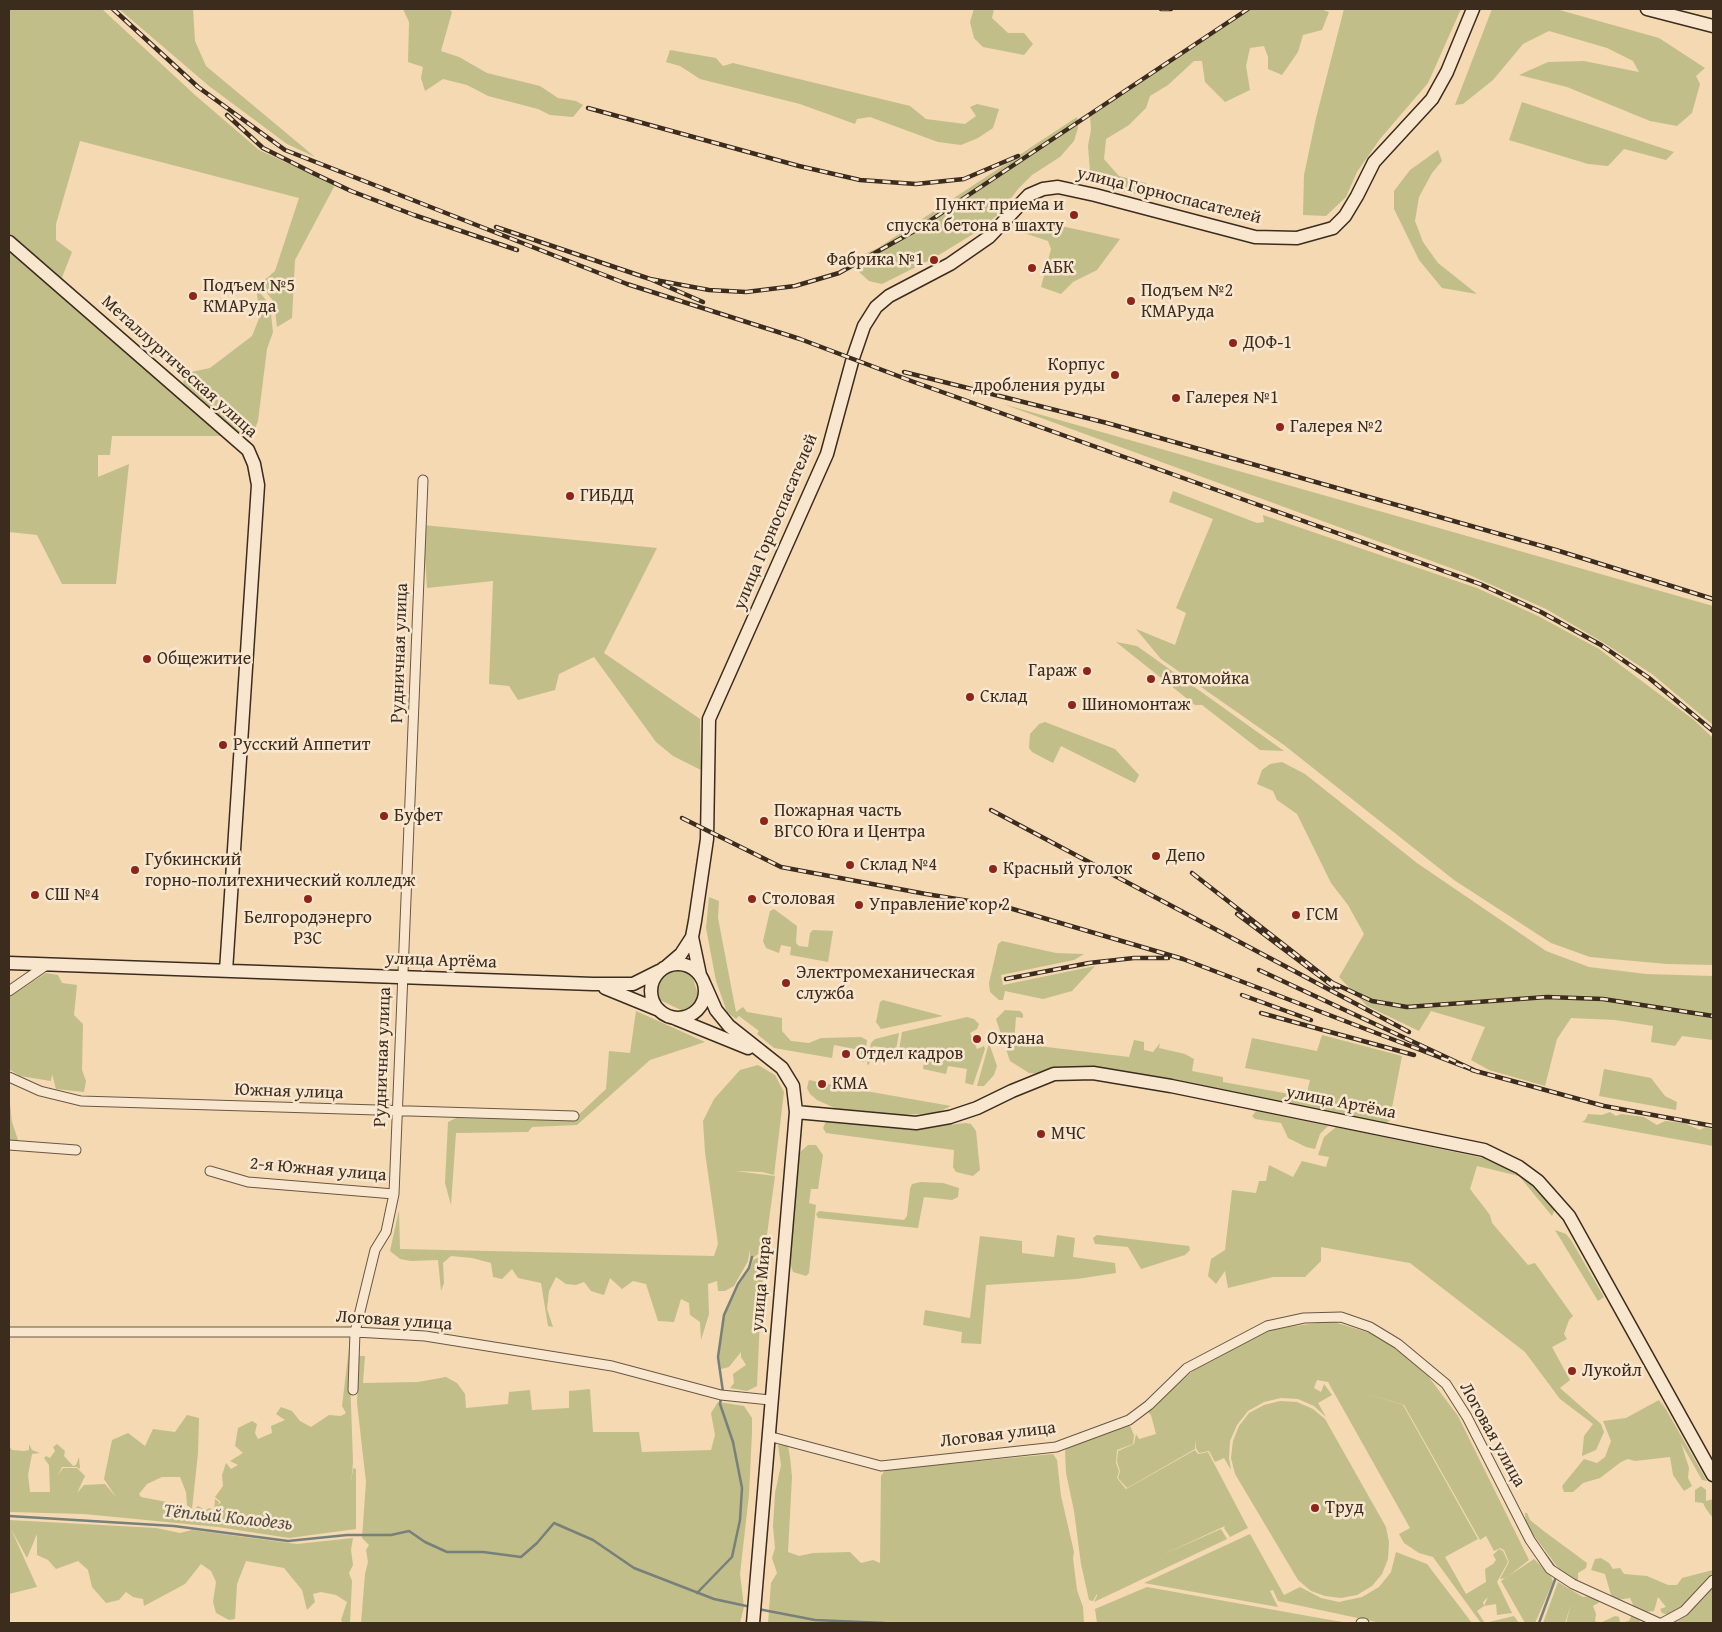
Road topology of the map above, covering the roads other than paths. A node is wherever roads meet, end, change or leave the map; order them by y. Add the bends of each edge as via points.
1 (1473, 9) edge
2 (1647, 9) edge
3 (1713, 26) edge
4 (9, 242) edge
5 (423, 480) dead end
6 (692, 936) junction
7 (9, 963) edge
8 (48, 964) junction
9 (663, 969) junction
10 (226, 971) junction
11 (402, 977) junction
12 (702, 979) junction
13 (593, 984) junction
14 (9, 991) edge
15 (663, 1013) junction
16 (764, 1055) junction
17 (9, 1077) edge
18 (397, 1111) junction
19 (796, 1112) junction
20 (574, 1116) dead end
21 (9, 1145) edge
22 (76, 1150) dead end
23 (210, 1171) dead end
24 (394, 1194) junction
25 (9, 1332) edge
26 (355, 1332) junction
27 (352, 1390) dead end
28 (770, 1400) junction
29 (768, 1436) junction
30 (1713, 1475) edge
31 (1713, 1580) edge
32 (753, 1623) edge
33 (1661, 1623) edge

1 - 6 street, улица Горноспасателей via 1432,99 1374,162 1358,196 1333,228 1297,238 1255,237 1095,195 1058,188 1043,189 1030,195 989,237 950,264 889,296 876,307 864,326 853,358 827,454 709,719 707,839
2 - 3 street
4 - 10 street, Металлургическая улица via 248,450 254,464 258,485
5 - 11 street, Рудничная улица
6 - 9 street, улица Горноспасателей via 681,954
6 - 12 street
7 - 8 street, улица Артёма
8 - 10 street, улица Артёма
8 - 14 street
9 - 12 street via 685,964
9 - 13 street, улица Артёма via 633,984
9 - 15 street via 651,986 651,995
10 - 11 street, улица Артёма
11 - 13 street, улица Артёма
11 - 18 street, Рудничная улица
12 - 15 street via 705,992 698,1008 684,1017
12 - 16 street, улица Мира via 716,1010 729,1026
13 - 15 street
15 - 16 street
16 - 19 street, улица Мира via 775,1061 787,1075
17 - 18 street, Южная улица via 40,1091 81,1101
18 - 20 street, Южная улица
18 - 24 street, Рудничная улица
19 - 28 street, улица Мира
19 - 30 street, улица Артёма via 916,1123 977,1108 1054,1074 1093,1073 1484,1150 1538,1180 1569,1216
21 - 22 street
23 - 24 street, 2-я Южная улица via 248,1182
24 - 26 street, Рудничная улица via 386,1232 374,1250
25 - 26 street, Логовая улица
26 - 27 street, Рудничная улица
26 - 28 street, Логовая улица via 425,1336 603,1364 721,1395
28 - 29 street, улица Мира
29 - 32 street, улица Мира
29 - 33 street, Логовая улица via 881,1466 1056,1446 1129,1420 1187,1368 1267,1326 1304,1318 1341,1316 1370,1327 1398,1344 1446,1384 1467,1417 1530,1540 1550,1569 1561,1578
31 - 33 street via 1684,1611

